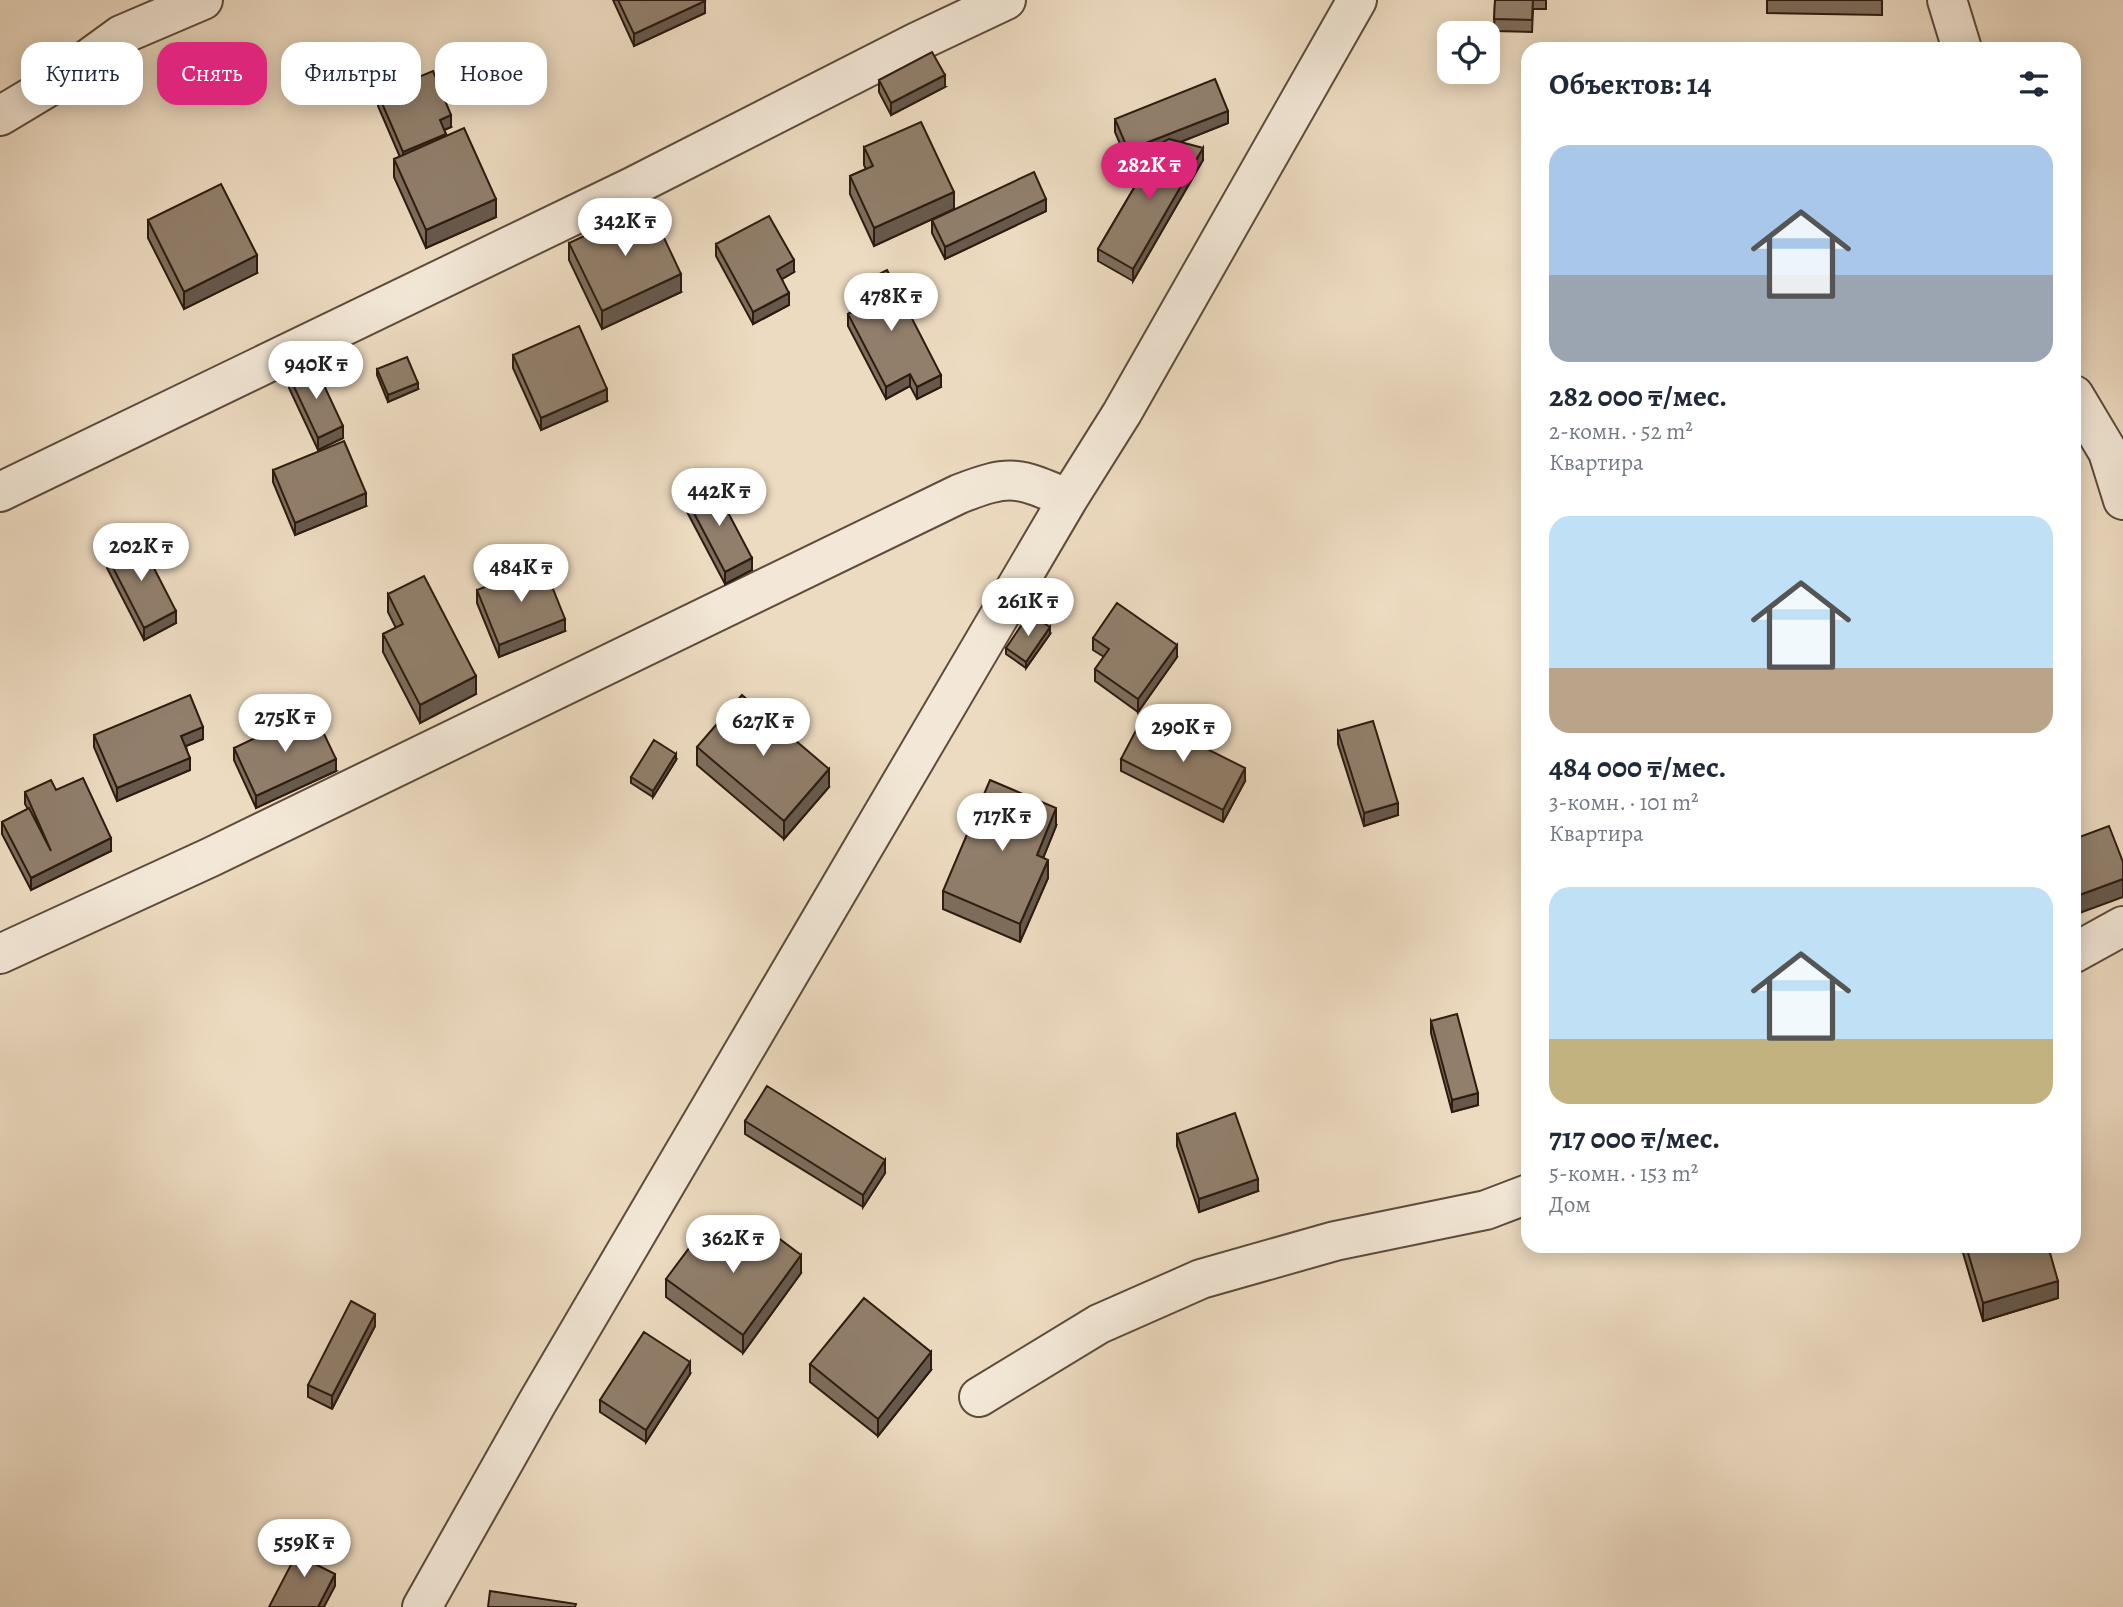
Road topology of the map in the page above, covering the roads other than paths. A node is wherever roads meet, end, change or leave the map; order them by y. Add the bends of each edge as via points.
1 (203, 0) edge
2 (1006, 0) edge
3 (1357, 0) edge
4 (1947, 0) edge
5 (1960, 42) edge
6 (0, 116) edge
7 (2081, 407) edge
8 (0, 492) edge
9 (1068, 499) junction
10 (2123, 500) edge
11 (2123, 926) edge
12 (2081, 949) edge
13 (0, 954) edge
14 (1521, 1197) edge
15 (979, 1398) dead end
16 (422, 1607) edge

1 - 6 street via 121,35
2 - 8 street via 632,187
3 - 9 street
4 - 5 street
7 - 10 street via 2108,452
9 - 13 street via 1026,480 991,482 959,494 223,851
9 - 16 street
11 - 12 street
14 - 15 street via 1486,1210 1335,1241 1201,1279 1099,1324

